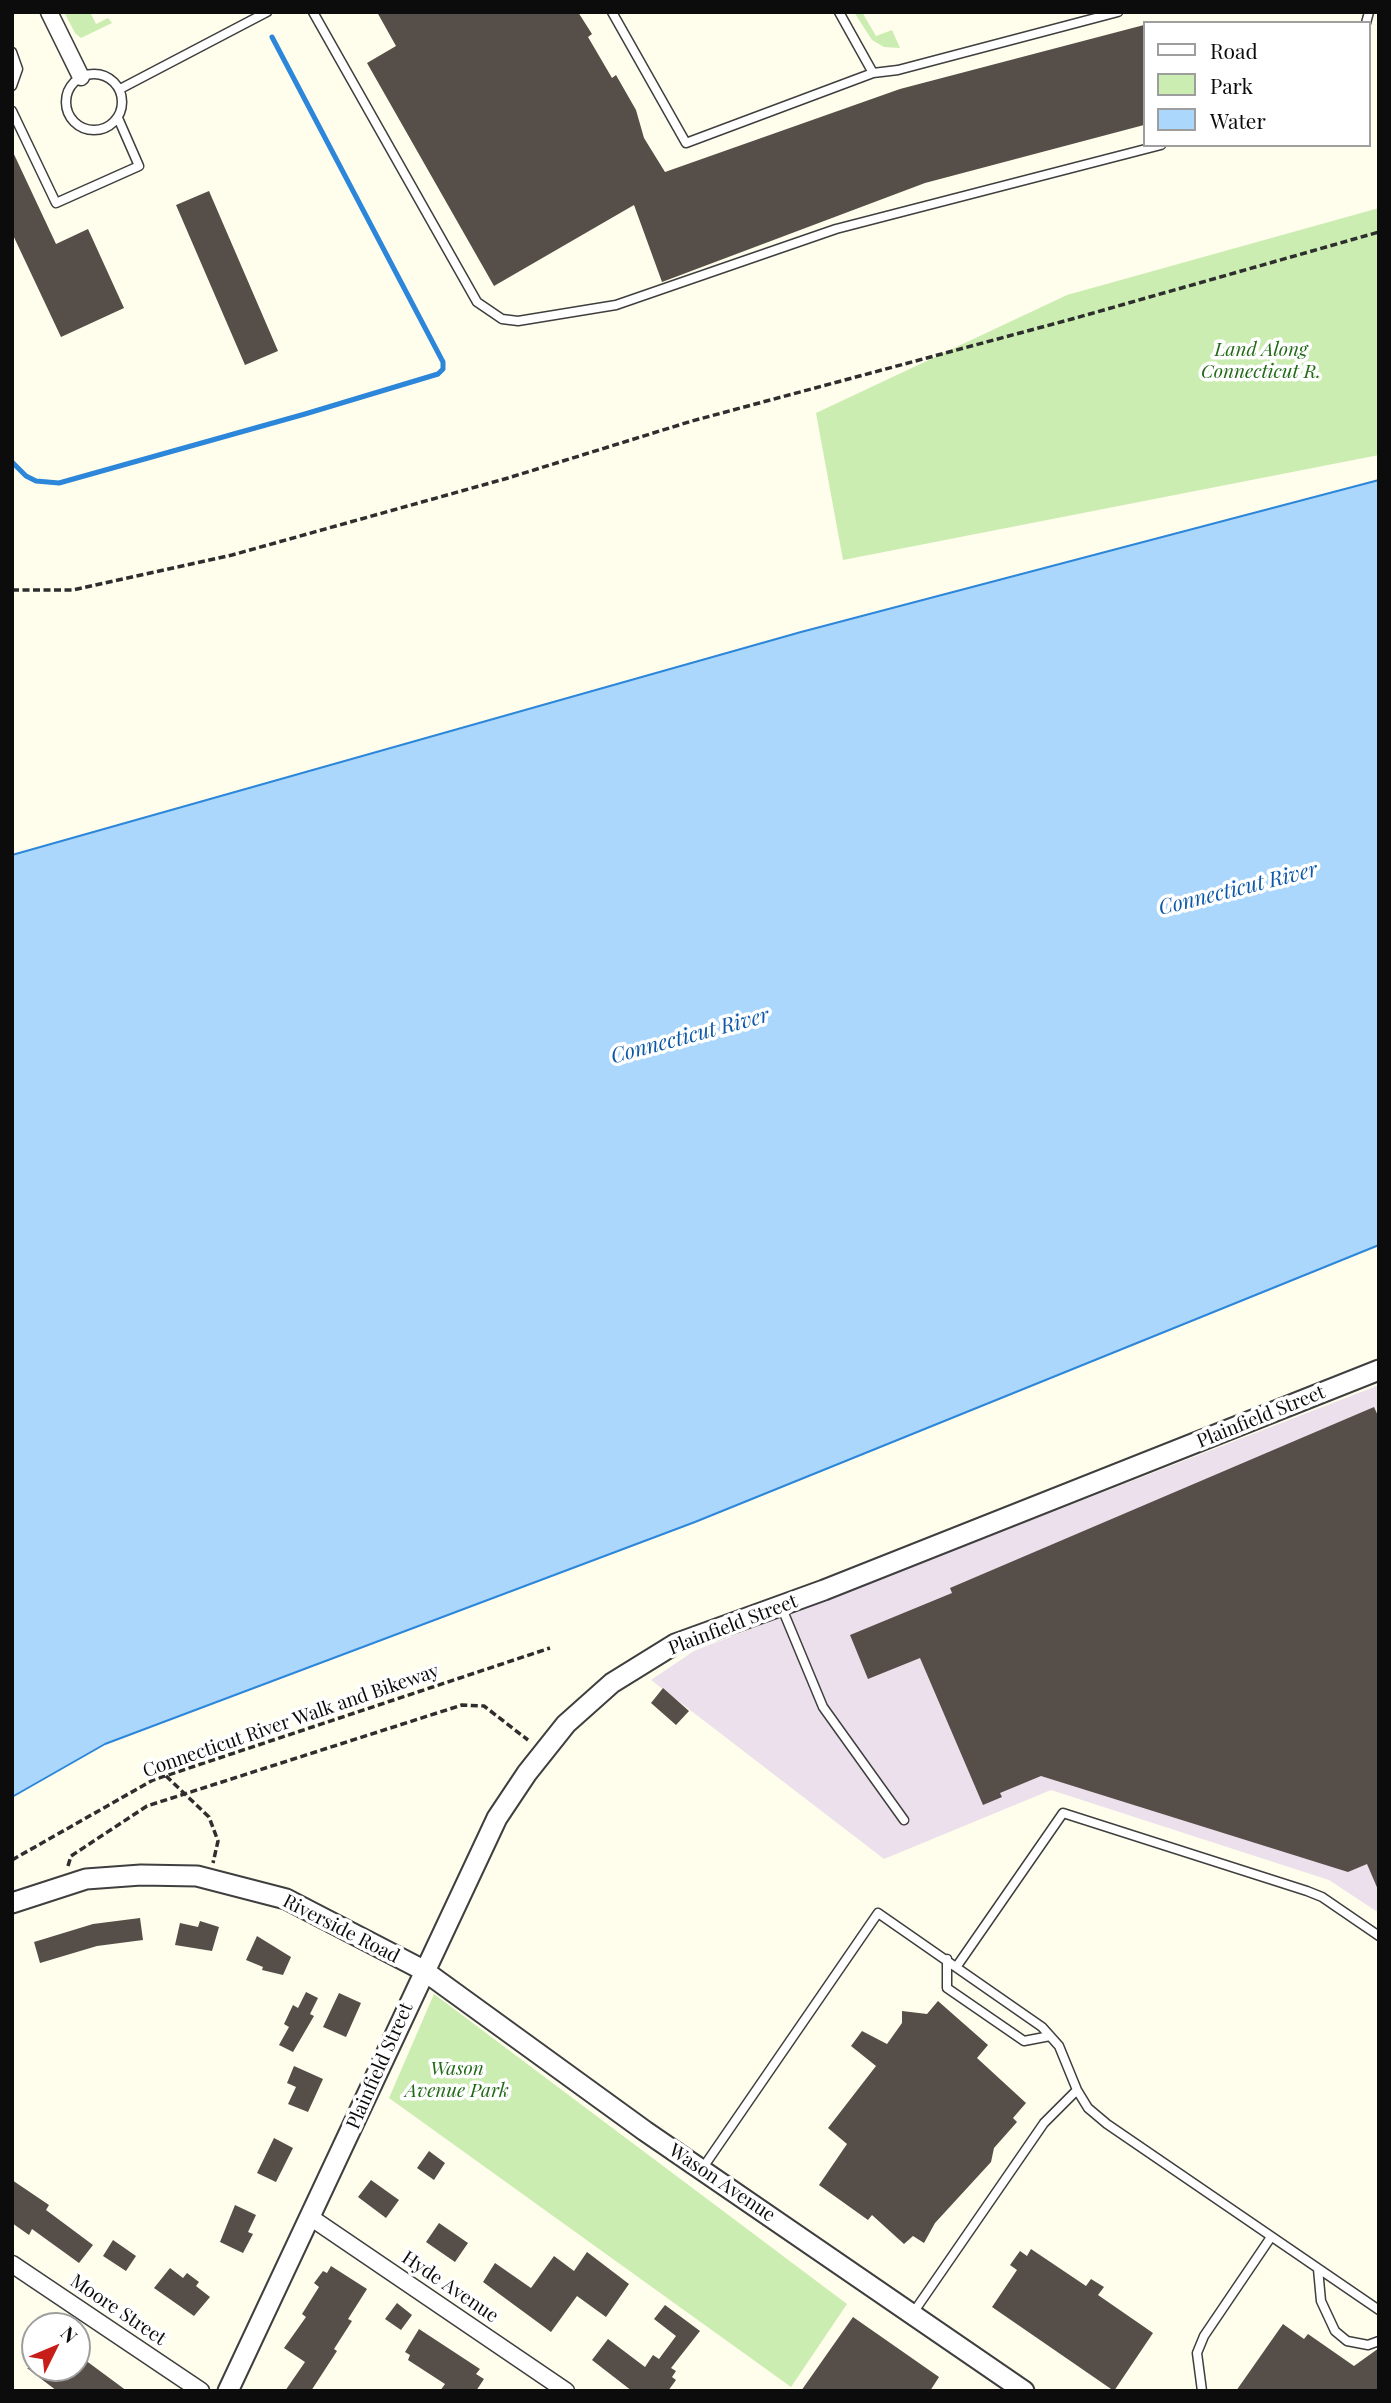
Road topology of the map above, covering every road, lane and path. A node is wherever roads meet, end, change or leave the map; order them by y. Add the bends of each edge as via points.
1 (49, 12) edge
2 (267, 12) edge
3 (313, 12) edge
4 (612, 12) edge
5 (839, 12) edge
6 (1118, 12) edge
7 (12, 52) edge
8 (873, 73) junction
9 (81, 77) junction
10 (12, 86) edge
11 (120, 89) junction
12 (12, 111) edge
13 (118, 118) junction
14 (1153, 147) edge
15 (1379, 232) edge
16 (12, 590) edge
17 (1379, 1370) edge
18 (781, 1606) junction
19 (551, 1648) dead end
20 (543, 1754) junction
21 (165, 1775) junction
22 (186, 1792) junction
23 (904, 1820) dead end
24 (12, 1860) edge
25 (209, 1879) junction
26 (61, 1886) junction
27 (12, 1903) edge
28 (1379, 1936) edge
29 (947, 1959) junction
30 (957, 1966) junction
31 (423, 1970) junction
32 (1050, 2036) junction
33 (1077, 2090) junction
34 (702, 2170) junction
35 (310, 2217) junction
36 (1271, 2237) junction
37 (12, 2264) edge
38 (1318, 2269) junction
39 (1379, 2311) edge
40 (913, 2314) junction
41 (1379, 2341) edge
42 (201, 2391) edge
43 (228, 2391) edge
44 (566, 2391) edge
45 (1024, 2391) edge
46 (1202, 2391) edge

1 - 9 street
2 - 11 lane
3 - 14 lane via 477,302 502,319 518,321 616,305 836,229
4 - 8 lane via 685,143
5 - 8 lane
6 - 8 lane
7 - 10 lane via 18,69
9 - 11 lane via 105,75
9 - 13 lane via 66,96 75,122 99,130
11 - 13 lane via 123,106
12 - 13 lane via 56,203 139,166
15 - 16 path via 692,421 232,555 73,590
17 - 18 street, Plainfield Street
18 - 20 street, Plainfield Street via 675,1644 633,1669 566,1724
18 - 23 lane via 823,1707
19 - 21 path, Connecticut River Walk and Bikeway
20 - 22 path via 484,1706 462,1705
20 - 31 street, Plainfield Street via 497,1818
21 - 22 path
21 - 24 path, Connecticut River Walk and Bikeway
22 - 25 path via 209,1817 218,1841
22 - 26 path via 147,1806 71,1857
25 - 26 street, Riverside Road via 141,1875 86,1879
25 - 31 street, Riverside Road via 286,1899
26 - 27 street, Riverside Road
28 - 30 lane via 1307,1891 1063,1813
29 - 30 lane
29 - 32 lane via 947,1988 1024,2040
29 - 34 lane via 878,1913
30 - 32 lane via 1026,2013
31 - 34 street, Wason Avenue
31 - 35 street, Plainfield Street
32 - 33 lane via 1059,2046
33 - 36 lane via 1088,2108 1107,2124
33 - 40 lane via 1044,2123
34 - 40 street, Wason Avenue
35 - 43 street, Plainfield Street
35 - 44 street, Hyde Avenue
36 - 38 lane
36 - 46 lane via 1204,2336 1197,2353
37 - 42 street, Moore Street
38 - 39 lane
38 - 41 lane via 1321,2301 1335,2332 1347,2341 1368,2345
40 - 45 street, Wason Avenue

